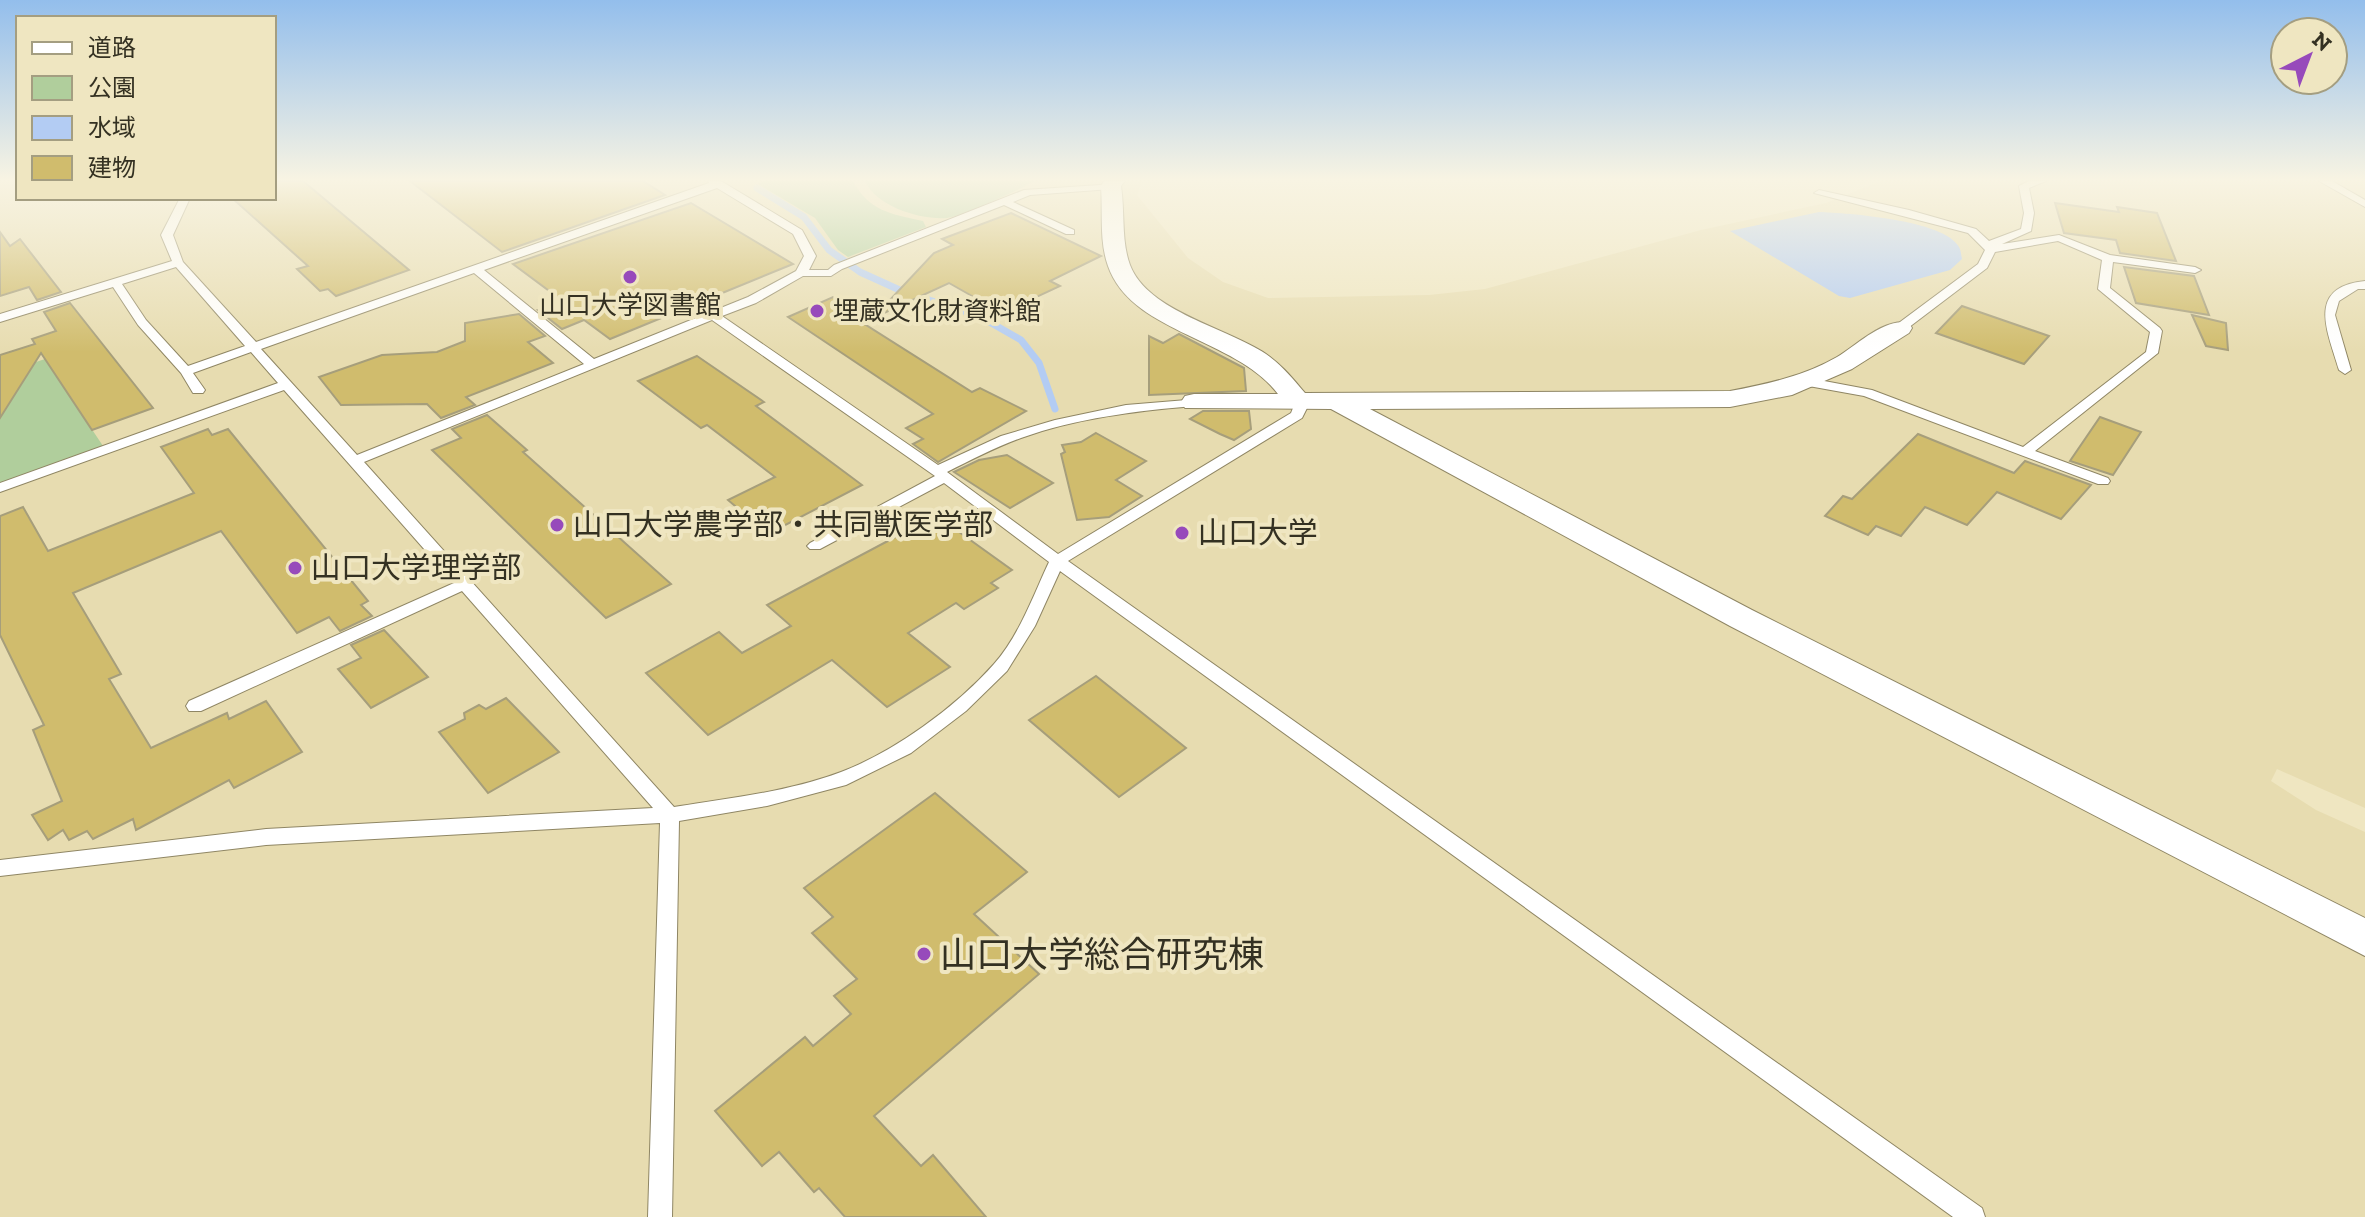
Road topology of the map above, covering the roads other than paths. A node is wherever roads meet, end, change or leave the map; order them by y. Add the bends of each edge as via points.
1 (168, 238) edge
2 (560, 238) edge
3 (801, 238) edge
4 (910, 238) edge
5 (1117, 238) edge
6 (1979, 238) edge
7 (2008, 238) edge
8 (1991, 249) junction
9 (2108, 258) junction
10 (178, 263) junction
11 (475, 268) junction
12 (2195, 270) dead end
13 (801, 273) junction
14 (115, 282) junction
15 (2365, 285) edge
16 (714, 316) junction
17 (0, 318) edge
18 (1900, 328) joint
19 (252, 346) junction
20 (593, 365) junction
21 (2345, 370) dead end
22 (186, 371) junction
23 (1803, 381) junction
24 (288, 384) junction
25 (198, 390) dead end
26 (1296, 400) junction
27 (1194, 402) joint
28 (1337, 402) junction
29 (2025, 452) junction
30 (357, 460) junction
31 (941, 474) junction
32 (2103, 481) dead end
33 (0, 488) edge
34 (815, 546) dead end
35 (1057, 561) junction
36 (462, 585) junction
37 (195, 706) dead end
38 (670, 815) junction
39 (0, 868) edge
40 (2365, 938) edge
41 (660, 1217) edge
42 (1973, 1217) edge

1 - 10 lane
2 - 11 lane
3 - 13 lane via 810,256
4 - 13 lane via 831,273
5 - 26 street via 1120,269 1135,290 1157,307 1261,361
6 - 8 lane
7 - 8 lane
8 - 9 lane via 2059,238
8 - 18 lane via 1983,266
9 - 12 lane
9 - 29 lane via 2104,289 2156,331 2152,353
10 - 14 lane
10 - 19 lane
11 - 19 lane
11 - 20 lane
13 - 16 lane
14 - 17 lane
14 - 22 lane
15 - 21 lane via 2334,299 2329,315
16 - 20 lane
16 - 31 lane
18 - 23 street via 1843,364
19 - 22 lane
19 - 24 lane
20 - 30 lane
22 - 25 lane
23 - 28 street via 1730,399
23 - 29 lane via 1867,393
24 - 30 lane
24 - 33 lane
26 - 27 street
26 - 28 street
26 - 35 lane via 1297,415
27 - 31 lane via 1089,416 1016,435
28 - 40 street via 1741,618
29 - 32 lane
30 - 36 lane
31 - 34 lane
31 - 35 lane
35 - 38 lane via 1001,667 905,748 846,778 767,799
35 - 42 lane
36 - 37 lane
36 - 38 lane
38 - 39 lane via 266,837
38 - 41 lane

